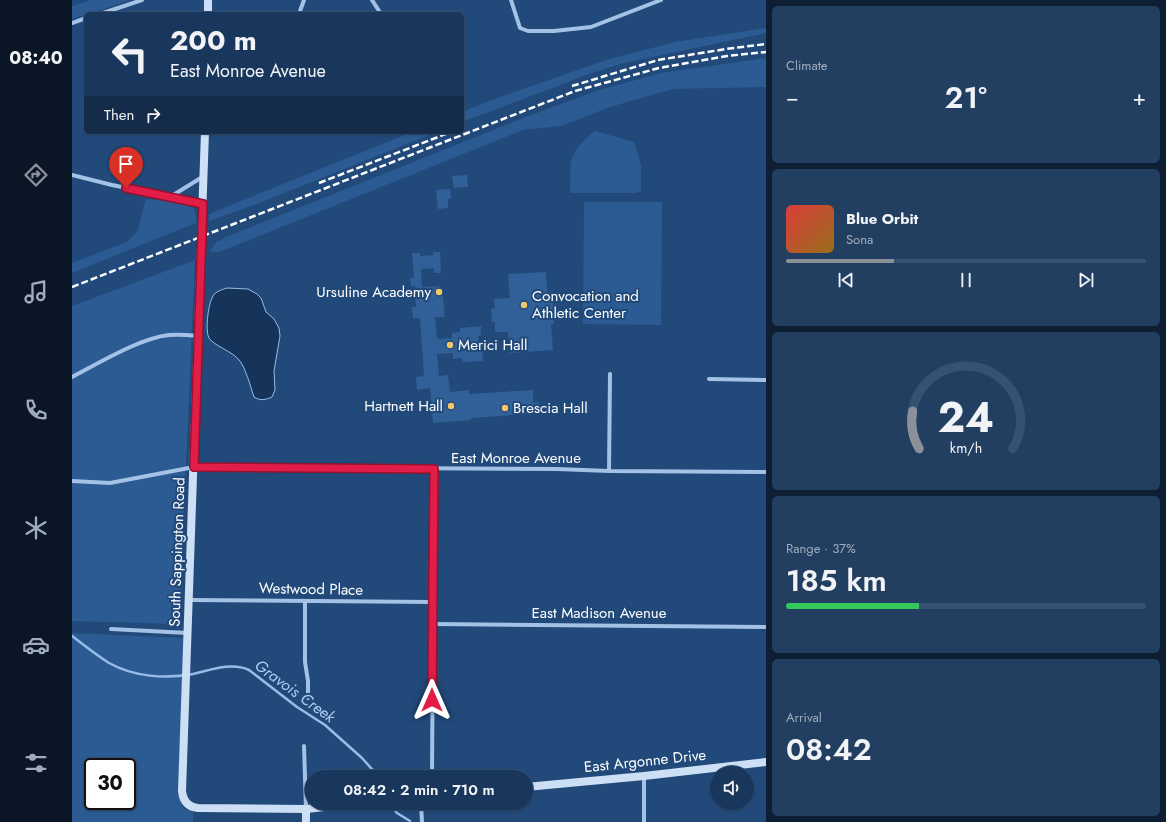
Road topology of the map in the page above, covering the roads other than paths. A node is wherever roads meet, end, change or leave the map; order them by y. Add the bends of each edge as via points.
1 (142, 0) edge
2 (208, 0) edge
3 (304, 0) edge
4 (372, 0) edge
5 (511, 0) edge
6 (661, 0) edge
7 (106, 12) edge
8 (208, 12) edge
9 (300, 12) edge
10 (380, 12) edge
11 (84, 19) edge
12 (72, 23) edge
13 (205, 134) edge
14 (72, 174) edge
15 (204, 176) junction
16 (170, 197) junction
17 (203, 204) junction
18 (198, 336) junction
19 (610, 374) dead end
20 (72, 377) edge
21 (709, 379) dead end
22 (766, 380) edge
23 (194, 467) junction
24 (434, 469) junction
25 (609, 471) junction
26 (766, 472) edge
27 (72, 481) edge
28 (189, 600) junction
29 (305, 600) junction
30 (432, 602) junction
31 (432, 624) junction
32 (766, 627) edge
33 (111, 629) dead end
34 (188, 633) junction
35 (308, 698) dead end
36 (304, 746) dead end
37 (766, 762) edge
38 (432, 770) edge
39 (644, 776) junction
40 (305, 778) edge
41 (533, 786) edge
42 (305, 809) edge
43 (306, 810) edge
44 (421, 810) edge
45 (306, 822) edge
46 (422, 822) edge
47 (644, 822) edge

1 - 7 street
2 - 8 street
3 - 9 street
4 - 10 street
5 - 6 street via 520,28 528,31 554,31 591,27
11 - 12 street
13 - 15 street, South Sappington Road
14 - 16 street
15 - 16 street
15 - 17 street, South Sappington Road
16 - 17 street
17 - 18 street, South Sappington Road
18 - 20 street via 169,335 150,340 124,350
18 - 23 street, South Sappington Road
19 - 25 street
21 - 22 street
23 - 24 street, East Monroe Avenue
23 - 27 street, East Monroe Avenue via 110,482
23 - 28 street, South Sappington Road
24 - 25 street, East Monroe Avenue
24 - 30 street
25 - 26 street, East Monroe Avenue
28 - 29 street, Westwood Place
28 - 34 street, South Sappington Road
29 - 30 street, Westwood Place
29 - 35 street
30 - 31 street
31 - 32 street, East Madison Avenue
31 - 38 street
33 - 34 street
34 - 42 street, South Sappington Road via 183,798 187,804 198,808
36 - 40 street
37 - 39 street, East Argonne Drive
39 - 41 street, East Argonne Drive
39 - 47 street
43 - 45 street
44 - 46 street

